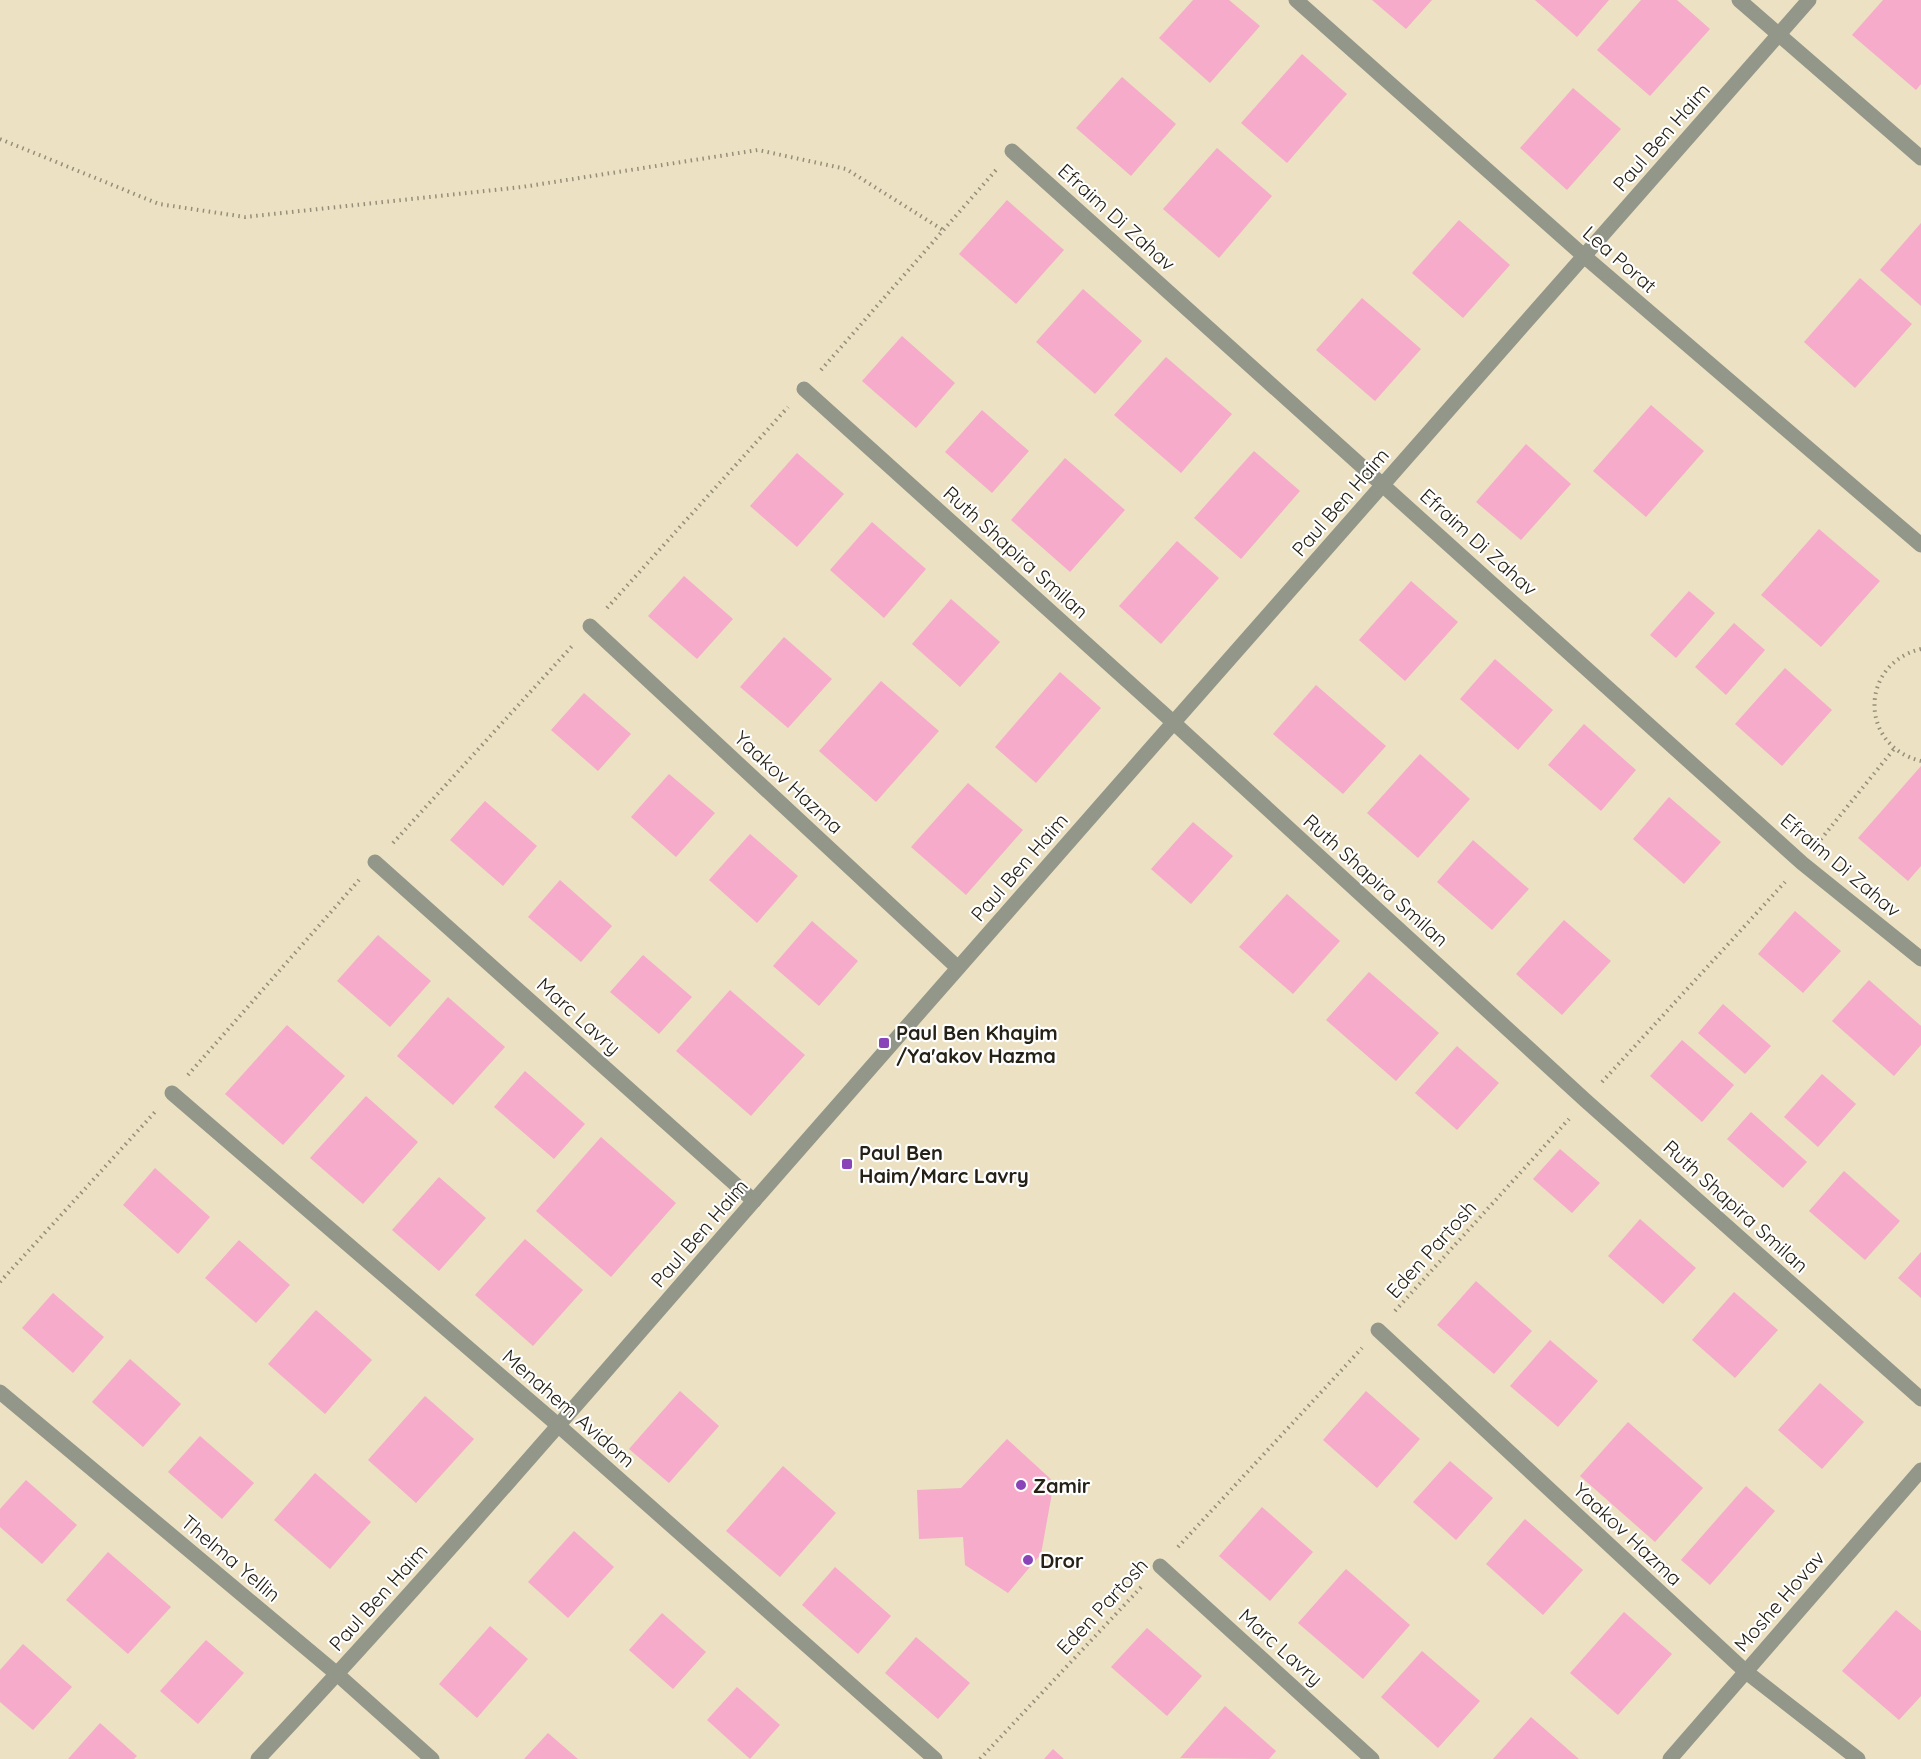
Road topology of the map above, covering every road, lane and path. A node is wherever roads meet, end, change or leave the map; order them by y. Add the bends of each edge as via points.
1 (1296, 0) edge
2 (1739, 0) edge
3 (1809, 0) edge
4 (1779, 35) junction
5 (0, 139) edge
6 (1012, 152) joint
7 (1921, 158) edge
8 (943, 230) junction
9 (1584, 256) junction
10 (804, 389) junction
11 (1383, 484) junction
12 (1921, 545) edge
13 (590, 626) junction
14 (1921, 649) edge
15 (1174, 723) junction
16 (1894, 749) junction
17 (1921, 761) edge
18 (375, 862) junction
19 (1802, 863) junction
20 (1921, 959) edge
21 (958, 968) junction
22 (172, 1093) junction
23 (1585, 1100) junction
24 (754, 1200) junction
25 (0, 1282) edge
26 (1378, 1330) junction
27 (0, 1392) edge
28 (1921, 1398) edge
29 (559, 1426) junction
30 (1921, 1470) edge
31 (1161, 1566) junction
32 (1745, 1671) junction
33 (338, 1674) junction
34 (258, 1759) edge
35 (432, 1759) edge
36 (935, 1759) edge
37 (980, 1759) edge
38 (1372, 1759) edge
39 (1670, 1759) edge
40 (1858, 1759) edge

1 - 9 street, Lea Porat
2 - 4 street
3 - 4 street, Paul Ben Haim
4 - 7 street
4 - 9 street, Paul Ben Haim
5 - 8 path via 159,204 245,217 522,187 758,150 846,169
6 - 8 path
6 - 11 street, Efraim Di Zahav
8 - 10 path
9 - 11 street, Paul Ben Haim
9 - 12 street, Lea Porat
10 - 13 path
10 - 15 street, Ruth Shapira Smilan
11 - 15 street, Paul Ben Haim
11 - 19 street, Efraim Di Zahav
13 - 18 path
13 - 21 street, Yaakov Hazma
14 - 16 path via 1906,652 1890,664 1876,689 1874,709 1881,734
15 - 21 street, Paul Ben Haim
15 - 23 street, Ruth Shapira Smilan
16 - 17 path
16 - 19 path, Eden Partosh
18 - 22 path
18 - 24 street, Marc Lavry
19 - 20 street, Efraim Di Zahav
19 - 23 path, Eden Partosh
21 - 24 street, Paul Ben Haim
22 - 25 path
22 - 29 street, Menahem Avidom
23 - 26 path, Eden Partosh
23 - 28 street, Ruth Shapira Smilan
24 - 29 street, Paul Ben Haim
26 - 31 path, Eden Partosh
26 - 32 street, Yaakov Hazma
27 - 33 street, Thelma Yellin
29 - 33 street, Paul Ben Haim
29 - 36 street, Menahem Avidom
30 - 32 street, Moshe Hovav
31 - 37 path, Eden Partosh
31 - 38 street, Marc Lavry
32 - 39 street, Moshe Hovav
32 - 40 street, Yaakov Hazma
33 - 34 street, Paul Ben Haim
33 - 35 street, Thelma Yellin

